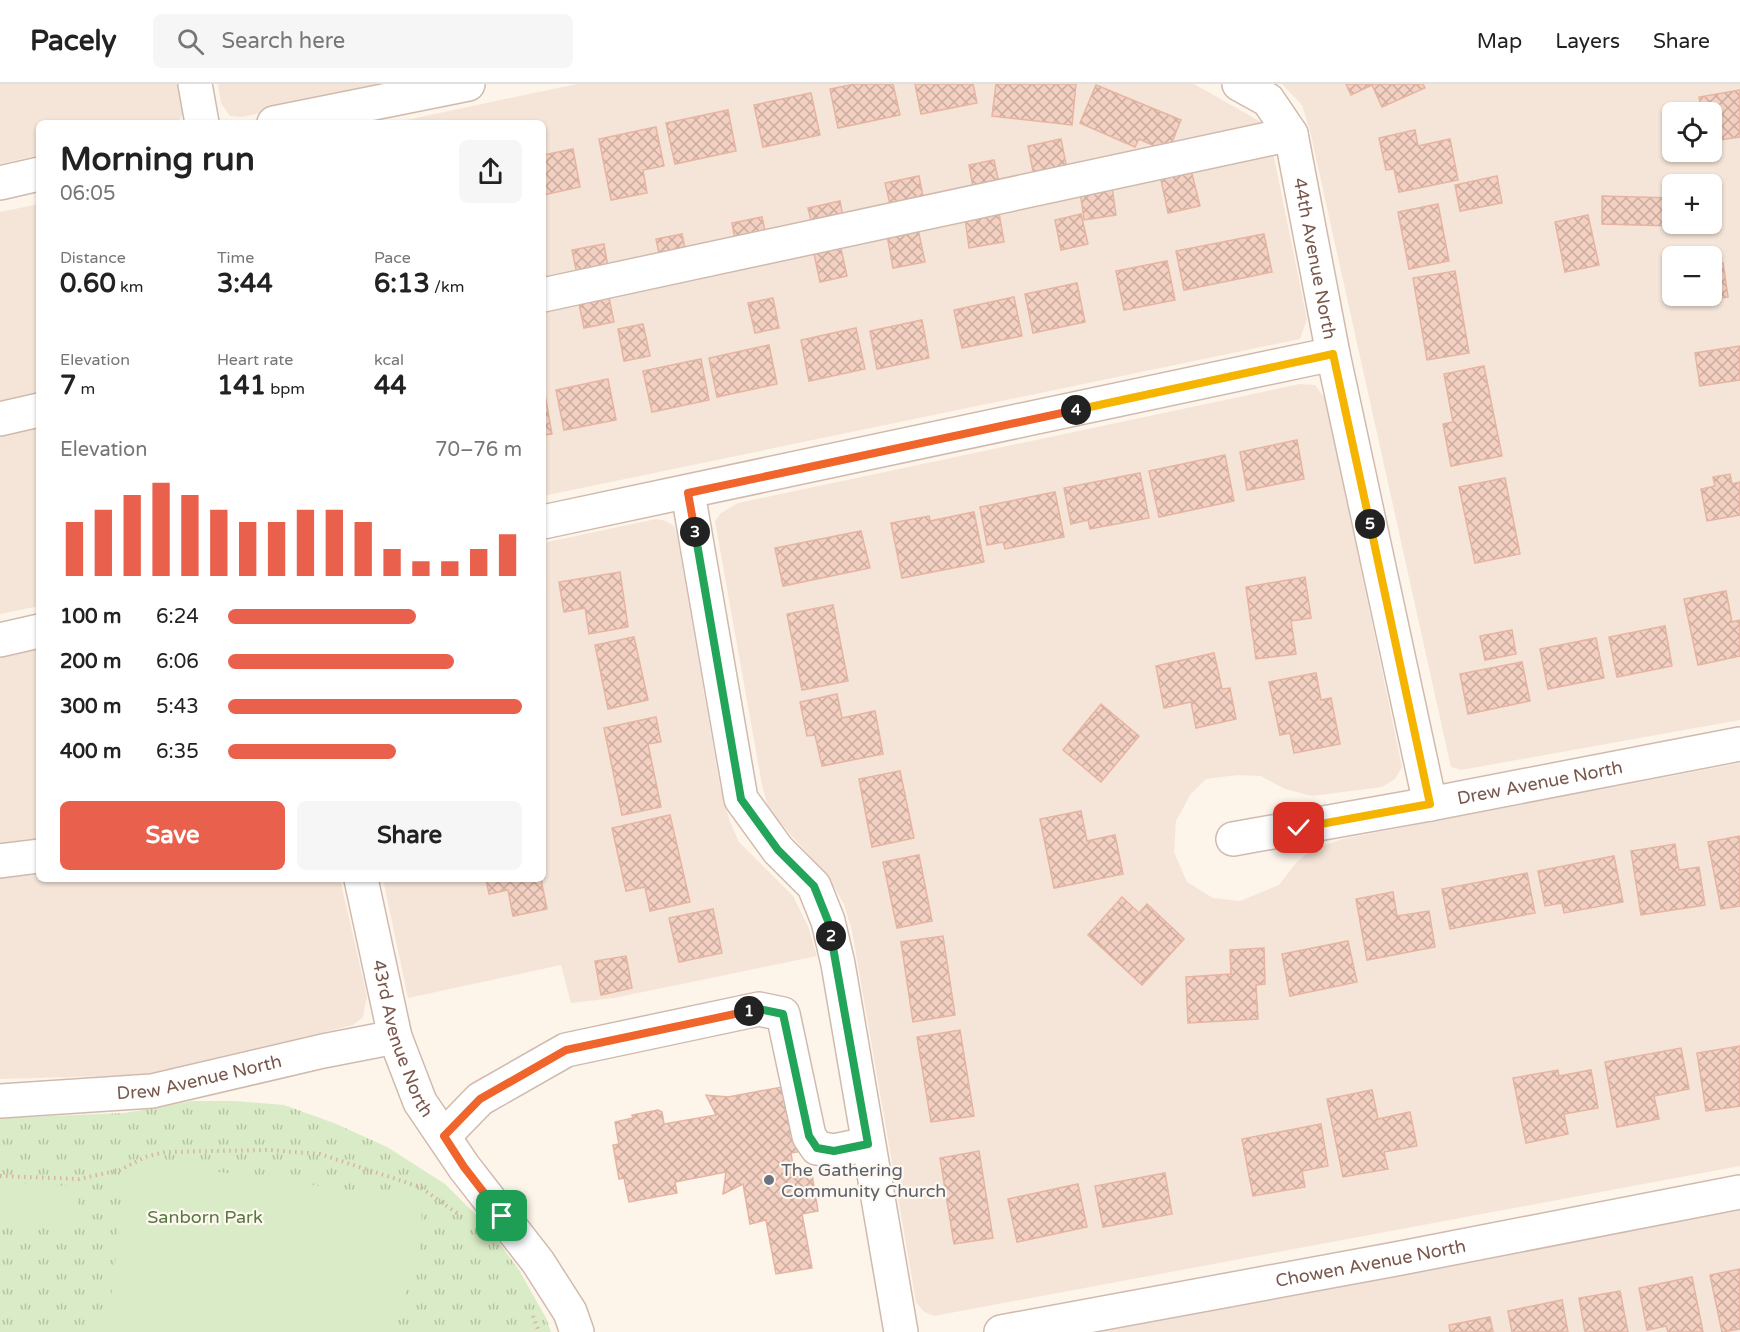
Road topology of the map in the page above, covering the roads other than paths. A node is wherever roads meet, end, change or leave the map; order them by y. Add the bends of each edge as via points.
1 (195, 84) edge
2 (468, 84) edge
3 (1239, 84) edge
4 (201, 120) edge
5 (289, 120) edge
6 (1291, 134) junction
7 (36, 175) edge
8 (0, 183) edge
9 (546, 294) edge
10 (1333, 354) junction
11 (36, 411) edge
12 (0, 419) edge
13 (688, 493) junction
14 (546, 521) edge
15 (36, 632) edge
16 (0, 640) edge
17 (1740, 744) edge
18 (1430, 804) junction
19 (1233, 839) dead end
20 (36, 856) edge
21 (0, 861) edge
22 (362, 882) edge
23 (394, 1037) junction
24 (0, 1101) edge
25 (444, 1136) junction
26 (868, 1144) junction
27 (1740, 1192) edge
28 (577, 1332) edge
29 (901, 1332) edge
30 (1001, 1332) edge

1 - 4 street
2 - 5 street
3 - 6 street via 1268,100
6 - 9 street
6 - 10 street, 44th Avenue North
7 - 8 street
10 - 13 street
10 - 18 street, 44th Avenue North
11 - 12 street
13 - 14 street
13 - 26 street via 741,799 778,850 814,886 828,921
15 - 16 street
17 - 18 street, Drew Avenue North
18 - 19 street, Drew Avenue North
20 - 21 street
22 - 23 street, 43rd Avenue North
23 - 24 street, Drew Avenue North via 152,1091
23 - 25 street, 43rd Avenue North via 420,1102
25 - 26 street via 480,1099 566,1050 759,1009 783,1014 809,1136 817,1148 834,1151
25 - 28 street, 43rd Avenue North via 538,1262 570,1312
26 - 29 street
27 - 30 street, Chowen Avenue North

